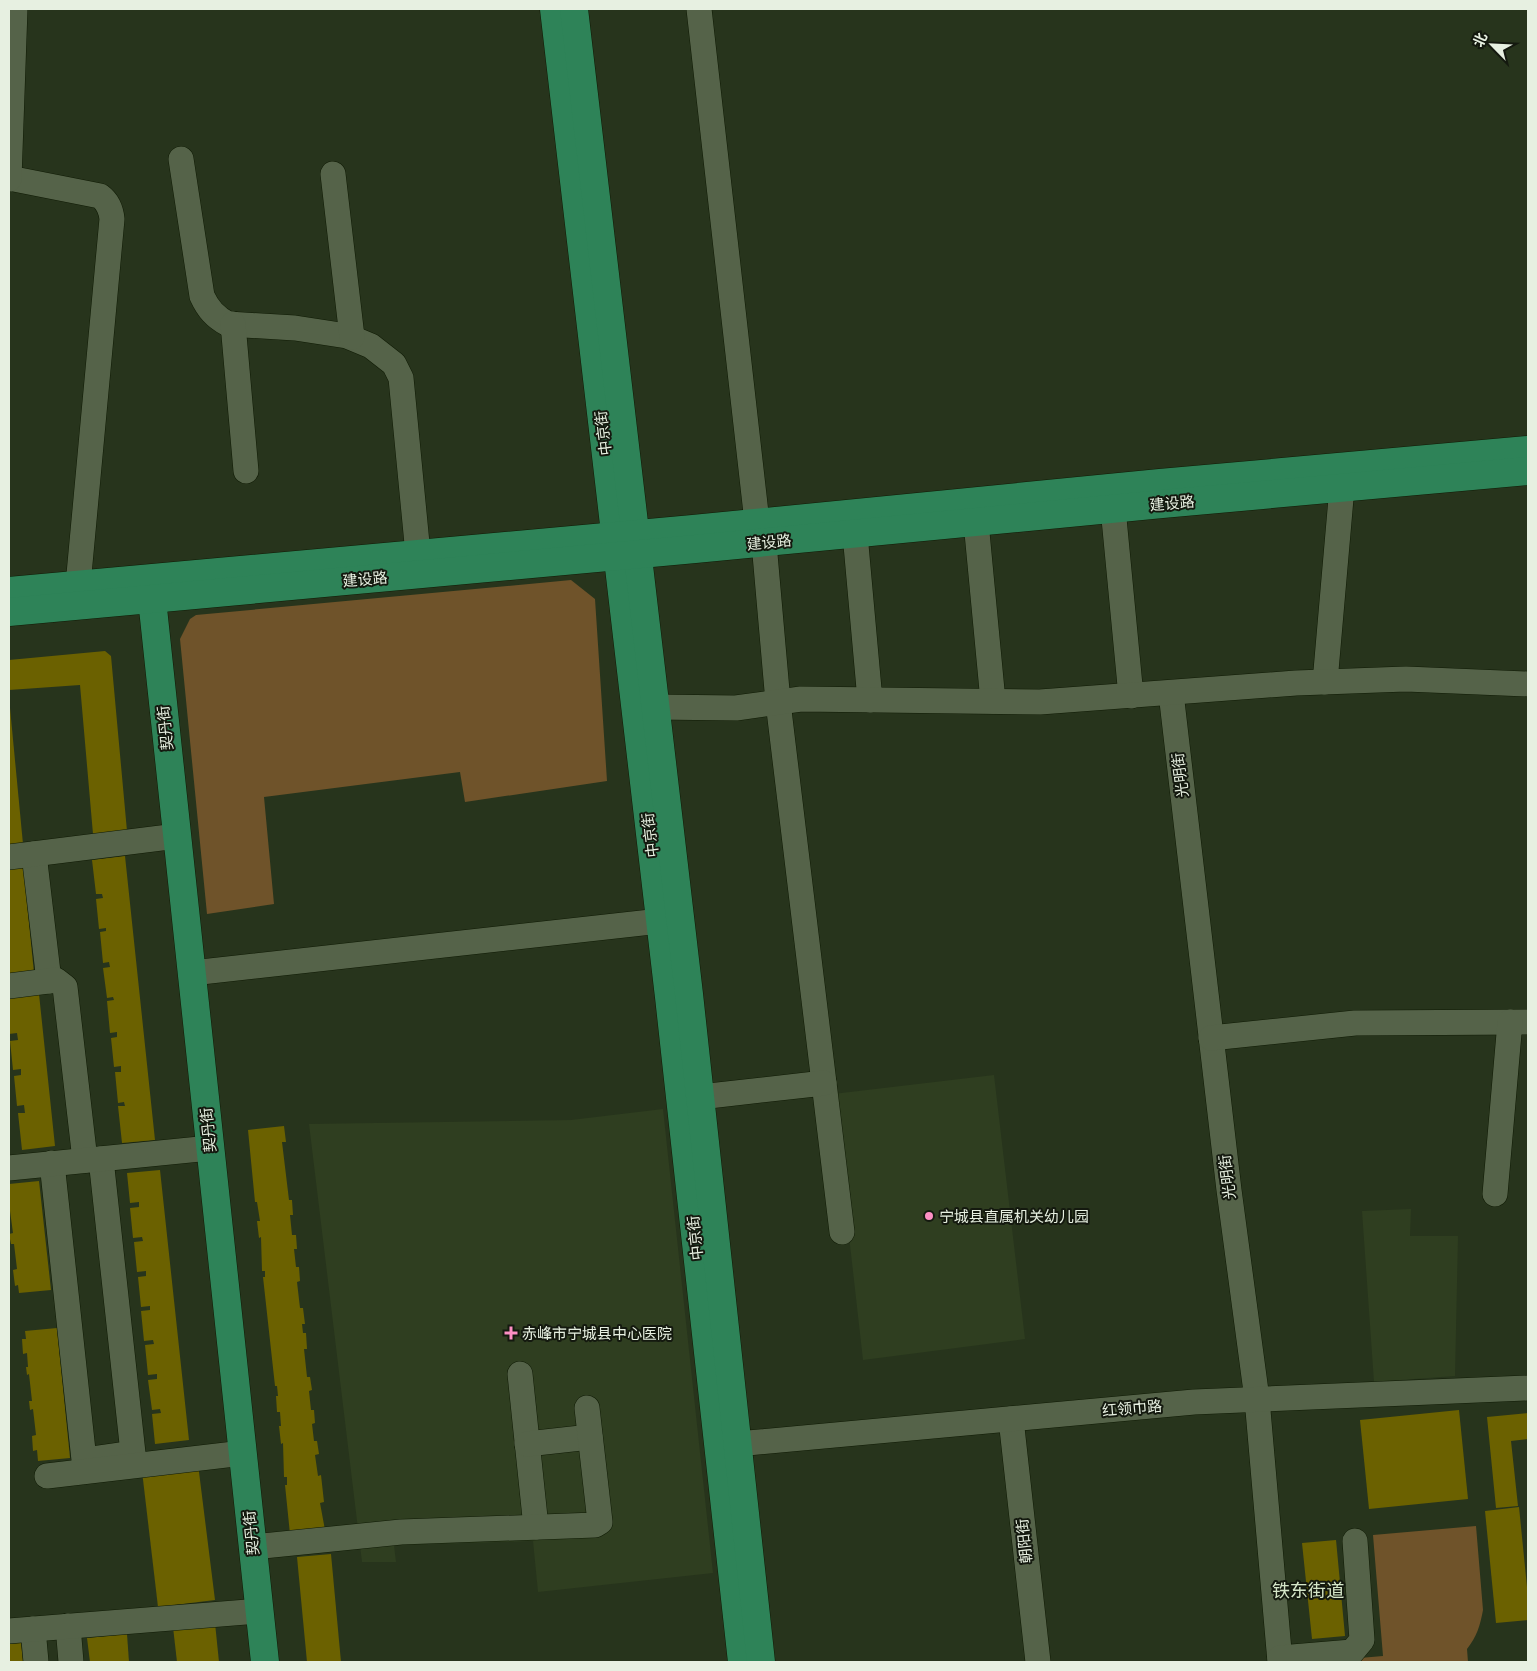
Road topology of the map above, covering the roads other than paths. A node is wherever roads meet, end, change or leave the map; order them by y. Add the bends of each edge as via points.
1 (15, 9) edge
2 (554, 9) edge
3 (574, 9) edge
4 (700, 9) edge
5 (12, 35) edge
6 (181, 160) dead end
7 (333, 174) dead end
8 (9, 178) edge
9 (233, 324) junction
10 (352, 337) junction
11 (1528, 450) edge
12 (1528, 470) edge
13 (246, 471) dead end
14 (1342, 487) junction
15 (1113, 508) junction
16 (976, 522) junction
17 (760, 533) junction
18 (855, 534) junction
19 (626, 545) junction
20 (418, 554) junction
21 (78, 584) junction
22 (9, 591) edge
23 (152, 599) junction
24 (9, 612) edge
25 (1326, 682) junction
26 (1528, 684) edge
27 (1171, 693) junction
28 (1131, 696) junction
29 (870, 700) junction
30 (993, 701) junction
31 (778, 702) junction
32 (655, 707) junction
33 (177, 836) junction
34 (34, 854) junction
35 (9, 857) edge
36 (660, 920) junction
37 (192, 973) junction
38 (49, 981) junction
39 (9, 986) edge
40 (1519, 1022) edge
41 (1211, 1038) junction
42 (824, 1083) junction
43 (700, 1097) junction
44 (210, 1148) junction
45 (93, 1159) junction
46 (52, 1164) junction
47 (9, 1168) edge
48 (1495, 1194) dead end
49 (842, 1232) dead end
50 (520, 1374) dead end
51 (1528, 1388) edge
52 (1257, 1399) junction
53 (587, 1408) dead end
54 (1011, 1419) junction
55 (590, 1437) junction
56 (527, 1444) junction
57 (737, 1444) junction
58 (243, 1452) junction
59 (47, 1476) dead end
60 (536, 1527) junction
61 (1355, 1541) dead end
62 (253, 1546) junction
63 (260, 1611) junction
64 (68, 1626) junction
65 (33, 1629) junction
66 (9, 1631) edge
67 (1280, 1660) edge
68 (36, 1662) edge
69 (71, 1662) edge
70 (265, 1662) edge
71 (742, 1662) edge
72 (762, 1662) edge
73 (1038, 1662) edge

1 - 5 street
2 - 19 main road, 中京街
3 - 19 main road, 中京街
4 - 17 street
5 - 8 street
6 - 9 street via 202,296 211,312
7 - 10 street
8 - 21 street via 100,196 111,212
9 - 10 street via 295,328
9 - 13 street
10 - 20 street via 371,346 394,364 401,378
11 - 17 main road, 建设路 via 1151,484
12 - 14 main road, 建设路
14 - 15 main road, 建设路
14 - 25 street
15 - 16 main road, 建设路
15 - 28 street
16 - 18 main road, 建设路
16 - 30 street
17 - 18 main road, 建设路
17 - 19 main road, 建设路
17 - 31 street
18 - 29 street
19 - 20 main road, 建设路
19 - 23 main road, 建设路
19 - 32 main road, 中京街
19 - 36 main road, 中京街
20 - 21 main road, 建设路
21 - 22 main road, 建设路
23 - 24 main road, 建设路
23 - 33 main road, 契丹街
25 - 26 street via 1406,679
25 - 27 street
27 - 28 street
27 - 41 street, 光明街
28 - 30 street via 1040,702
29 - 30 street
29 - 31 street via 800,699
31 - 32 street via 736,708
31 - 42 street
32 - 43 main road, 中京街
33 - 34 street
33 - 37 main road, 契丹街
34 - 35 street
34 - 38 street
36 - 37 street
36 - 71 main road, 中京街
37 - 44 main road, 契丹街
38 - 39 street
38 - 45 street via 59,982 66,991
40 - 41 street via 1355,1023
40 - 48 street
41 - 52 street, 光明街
42 - 43 street
42 - 49 street
43 - 57 main road, 中京街
44 - 45 street
44 - 58 main road, 契丹街
45 - 46 street
45 - 46 street via 133,1453 84,1460
46 - 47 street
50 - 56 street
51 - 52 street, 红领巾路
52 - 54 street, 红领巾路
52 - 67 street, 光明街
53 - 55 street
54 - 57 street, 红领巾路
54 - 73 street, 朝阳街
55 - 56 street
55 - 60 street via 600,1522 595,1525
56 - 60 street
57 - 72 main road, 中京街
58 - 59 street
58 - 62 main road, 契丹街
60 - 62 street via 401,1532
61 - 67 street via 1362,1640 1352,1652
62 - 63 main road, 契丹街
63 - 64 street
63 - 70 main road, 契丹街
64 - 65 street
64 - 69 street
65 - 66 street
65 - 68 street

